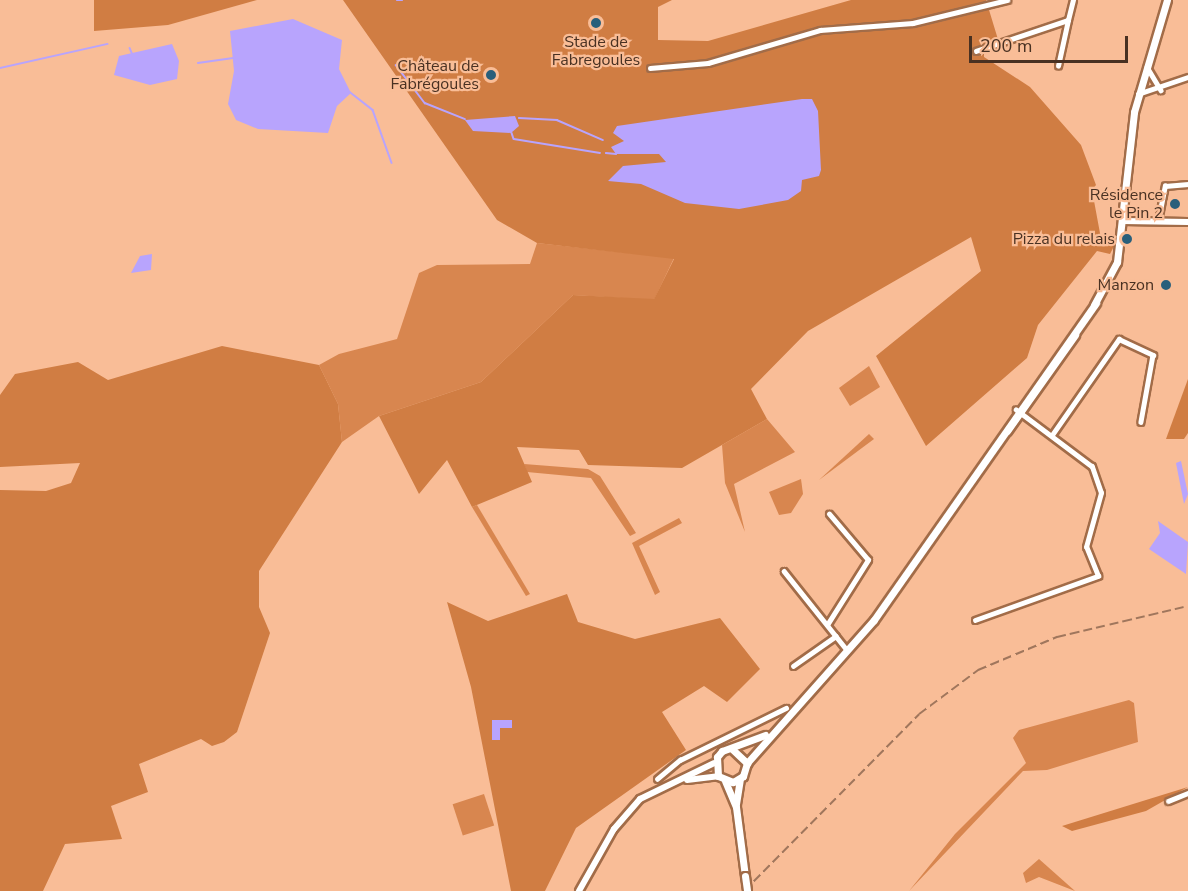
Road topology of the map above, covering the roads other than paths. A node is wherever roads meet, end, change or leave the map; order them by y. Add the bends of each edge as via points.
1 (1007, 0) edge
2 (1073, 0) edge
3 (1167, 0) edge
4 (973, 3) edge
5 (1068, 20) junction
6 (976, 51) dead end
7 (1058, 66) dead end
8 (1147, 66) junction
9 (650, 68) dead end
10 (1188, 77) edge
11 (1161, 90) junction
12 (1138, 94) junction
13 (1188, 184) edge
14 (1123, 221) junction
15 (1158, 221) junction
16 (1188, 222) edge
17 (1018, 412) junction
18 (1141, 422) dead end
19 (1052, 435) junction
20 (829, 514) dead end
21 (783, 571) dead end
22 (975, 621) dead end
23 (827, 625) junction
24 (836, 636) junction
25 (849, 652) junction
26 (793, 666) dead end
27 (786, 708) dead end
28 (769, 732) junction
29 (717, 740) junction
30 (732, 749) junction
31 (723, 751) junction
32 (714, 763) junction
33 (747, 763) junction
34 (718, 776) junction
35 (657, 779) dead end
36 (740, 779) junction
37 (725, 781) junction
38 (672, 783) junction
39 (1188, 793) edge
40 (1168, 801) dead end
41 (736, 807) junction
42 (579, 891) edge
43 (747, 891) edge

1 - 4 street
2 - 5 street
3 - 8 main road
4 - 9 street via 913,22 820,30 708,63
5 - 6 street
5 - 7 street
8 - 11 street
8 - 12 main road
10 - 11 street
11 - 12 street
12 - 14 main road via 1131,127
13 - 15 street via 1165,186
14 - 15 street
14 - 17 main road via 1117,261 1096,303
15 - 16 street
17 - 19 street
17 - 25 main road
18 - 19 street via 1153,356 1119,339
19 - 22 street via 1084,457 1099,482 1086,547 1098,576
20 - 23 street via 868,560
21 - 23 street
23 - 24 street
24 - 25 street
24 - 26 street
25 - 28 main road
27 - 29 street
28 - 30 main road
28 - 33 main road
29 - 31 street
29 - 35 street
30 - 31 main road
30 - 33 main road
31 - 32 main road
32 - 34 main road
32 - 38 street
33 - 36 main road
34 - 37 main road
34 - 38 street
36 - 37 main road
36 - 41 main road
37 - 41 main road
38 - 42 street via 640,799 624,816
39 - 40 street
41 - 43 main road, bridge

